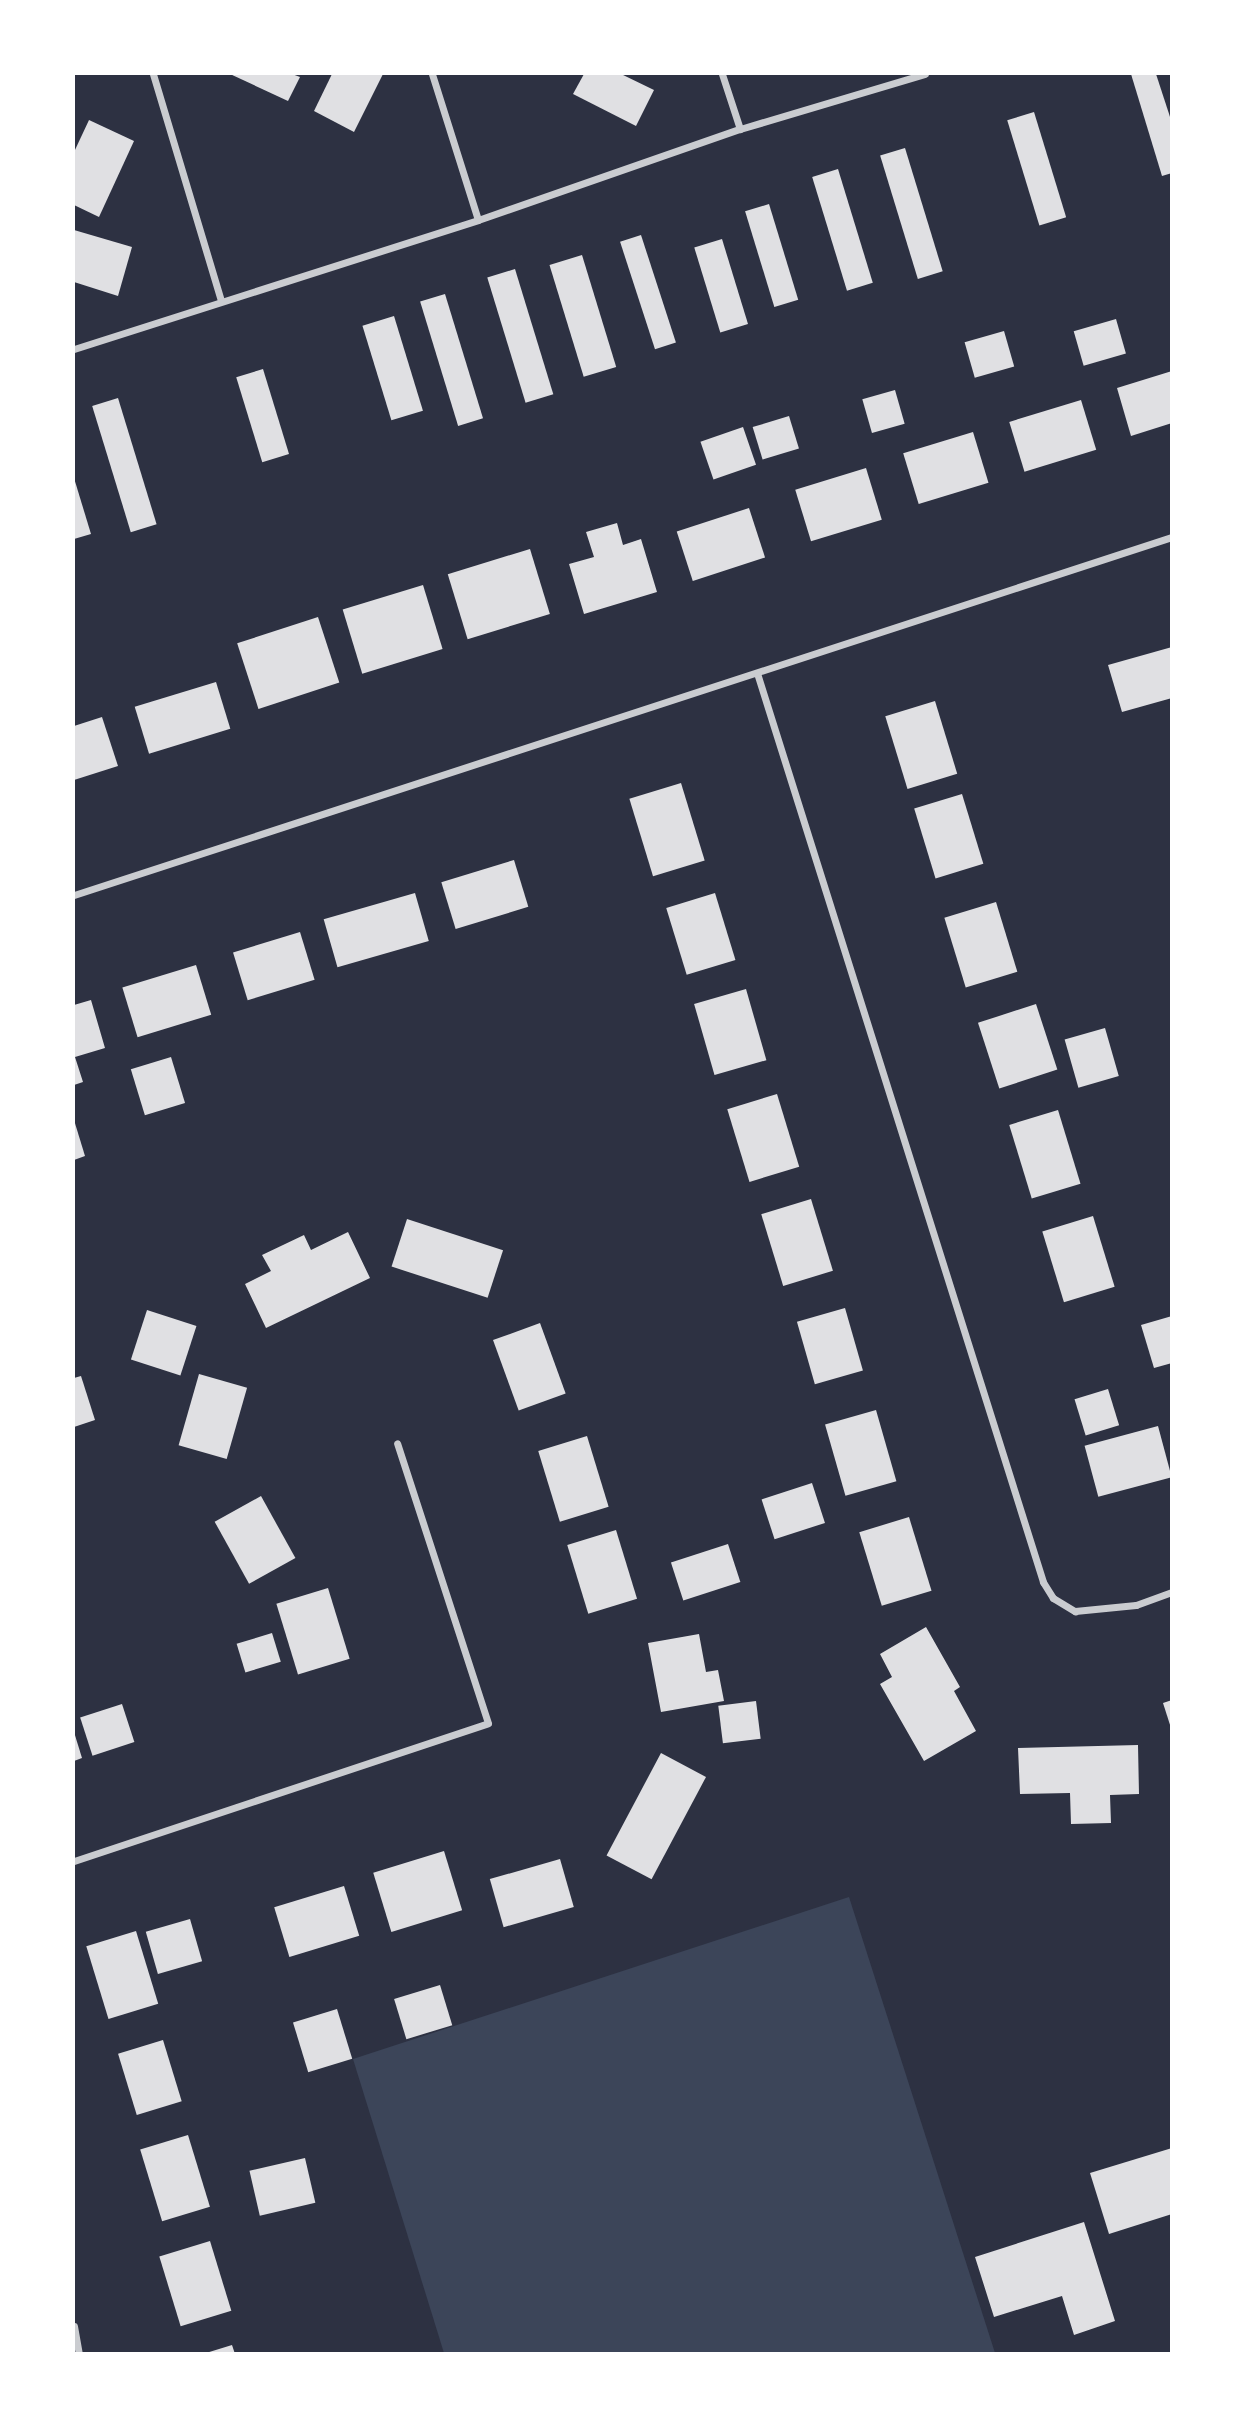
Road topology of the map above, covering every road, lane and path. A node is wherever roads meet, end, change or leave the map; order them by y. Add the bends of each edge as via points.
1 (153, 74) edge
2 (432, 74) edge
3 (722, 74) edge
4 (925, 74) edge
5 (740, 129) junction
6 (478, 220) junction
7 (221, 301) junction
8 (74, 349) edge
9 (1171, 537) edge
10 (757, 673) junction
11 (74, 895) edge
12 (397, 1443) dead end
13 (1171, 1592) edge
14 (74, 1861) edge
15 (74, 2326) edge
16 (79, 2354) edge

1 - 7 street
2 - 6 street
3 - 5 street
4 - 5 street
5 - 6 street
6 - 7 street
7 - 8 street
9 - 10 street
10 - 11 street
10 - 13 street via 1032,1552 1053,1598 1075,1611 1136,1605
12 - 14 street via 488,1723
15 - 16 street

